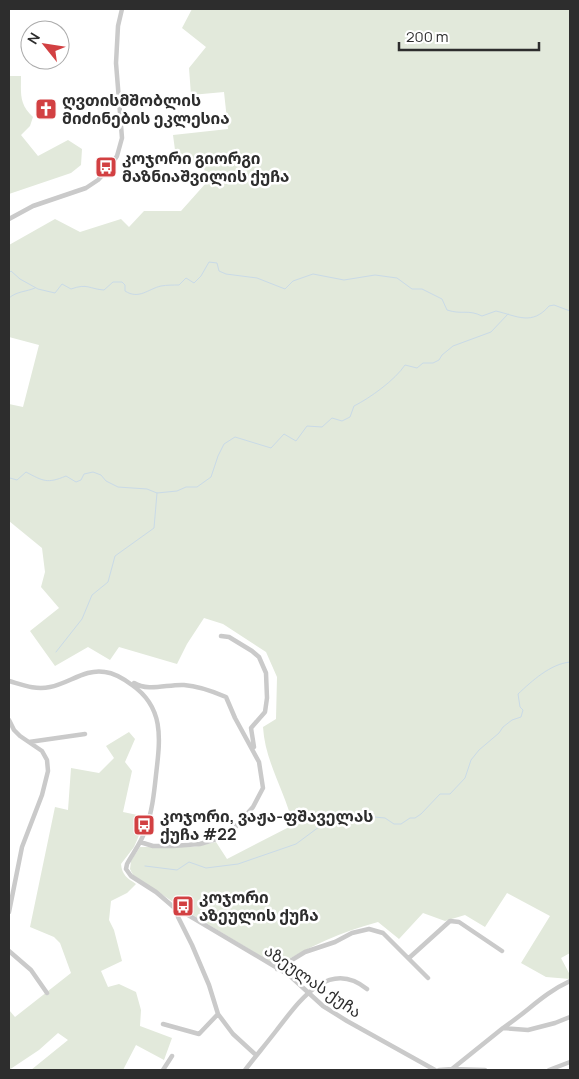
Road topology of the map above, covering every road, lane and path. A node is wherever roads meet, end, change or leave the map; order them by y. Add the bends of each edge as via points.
1 (122, 9) edge
2 (9, 220) edge
3 (221, 636) dead end
4 (123, 678) junction
5 (9, 681) edge
6 (9, 720) edge
7 (11, 731) edge
8 (85, 734) dead end
9 (29, 742) junction
10 (254, 752) junction
11 (140, 842) junction
12 (177, 910) junction
13 (9, 912) edge
14 (9, 951) edge
15 (502, 951) dead end
16 (409, 958) junction
17 (277, 969) junction
18 (428, 978) dead end
19 (570, 981) edge
20 (367, 989) dead end
21 (47, 992) dead end
22 (308, 992) junction
23 (218, 1014) junction
24 (570, 1017) edge
25 (163, 1024) dead end
26 (503, 1028) junction
27 (256, 1055) junction
28 (172, 1056) dead end
29 (570, 1062) edge
30 (452, 1069) junction
31 (163, 1070) edge
32 (245, 1070) edge
33 (437, 1070) edge
34 (485, 1070) edge
35 (549, 1070) edge

1 - 2 street via 116,63 122,138 117,156 98,180 86,188 33,206
3 - 10 street via 229,637 252,651 259,657 266,673 265,712 251,728
4 - 5 street via 103,671 49,687 33,688
4 - 10 street via 144,687 184,685 226,697
4 - 11 street, აზეულას ქუჩა via 144,694 159,731 153,800
6 - 7 street
7 - 9 street
8 - 9 street
9 - 13 street via 42,751 48,771 22,847
10 - 11 street via 263,788 253,807 232,830 220,838 200,844 153,846
11 - 12 street, აზეულას ქუჩა via 127,864 130,876
12 - 17 street, აზეულას ქუჩა
12 - 23 street
14 - 21 street via 31,970
15 - 16 street via 459,922 450,921
16 - 17 street via 383,933 369,929 304,952
16 - 18 street
17 - 22 street, აზეულას ქუჩა
19 - 26 street via 551,990
20 - 22 street via 358,982 333,979
22 - 27 street
22 - 33 street, აზეულას ქუჩა via 323,1006 362,1030
23 - 25 street via 199,1034
23 - 27 street via 233,1034
24 - 26 street via 528,1030
26 - 30 street
27 - 32 street
28 - 31 street
29 - 35 street
30 - 33 street, აზეულას ქუჩა
30 - 34 street, აზეულას ქუჩა

